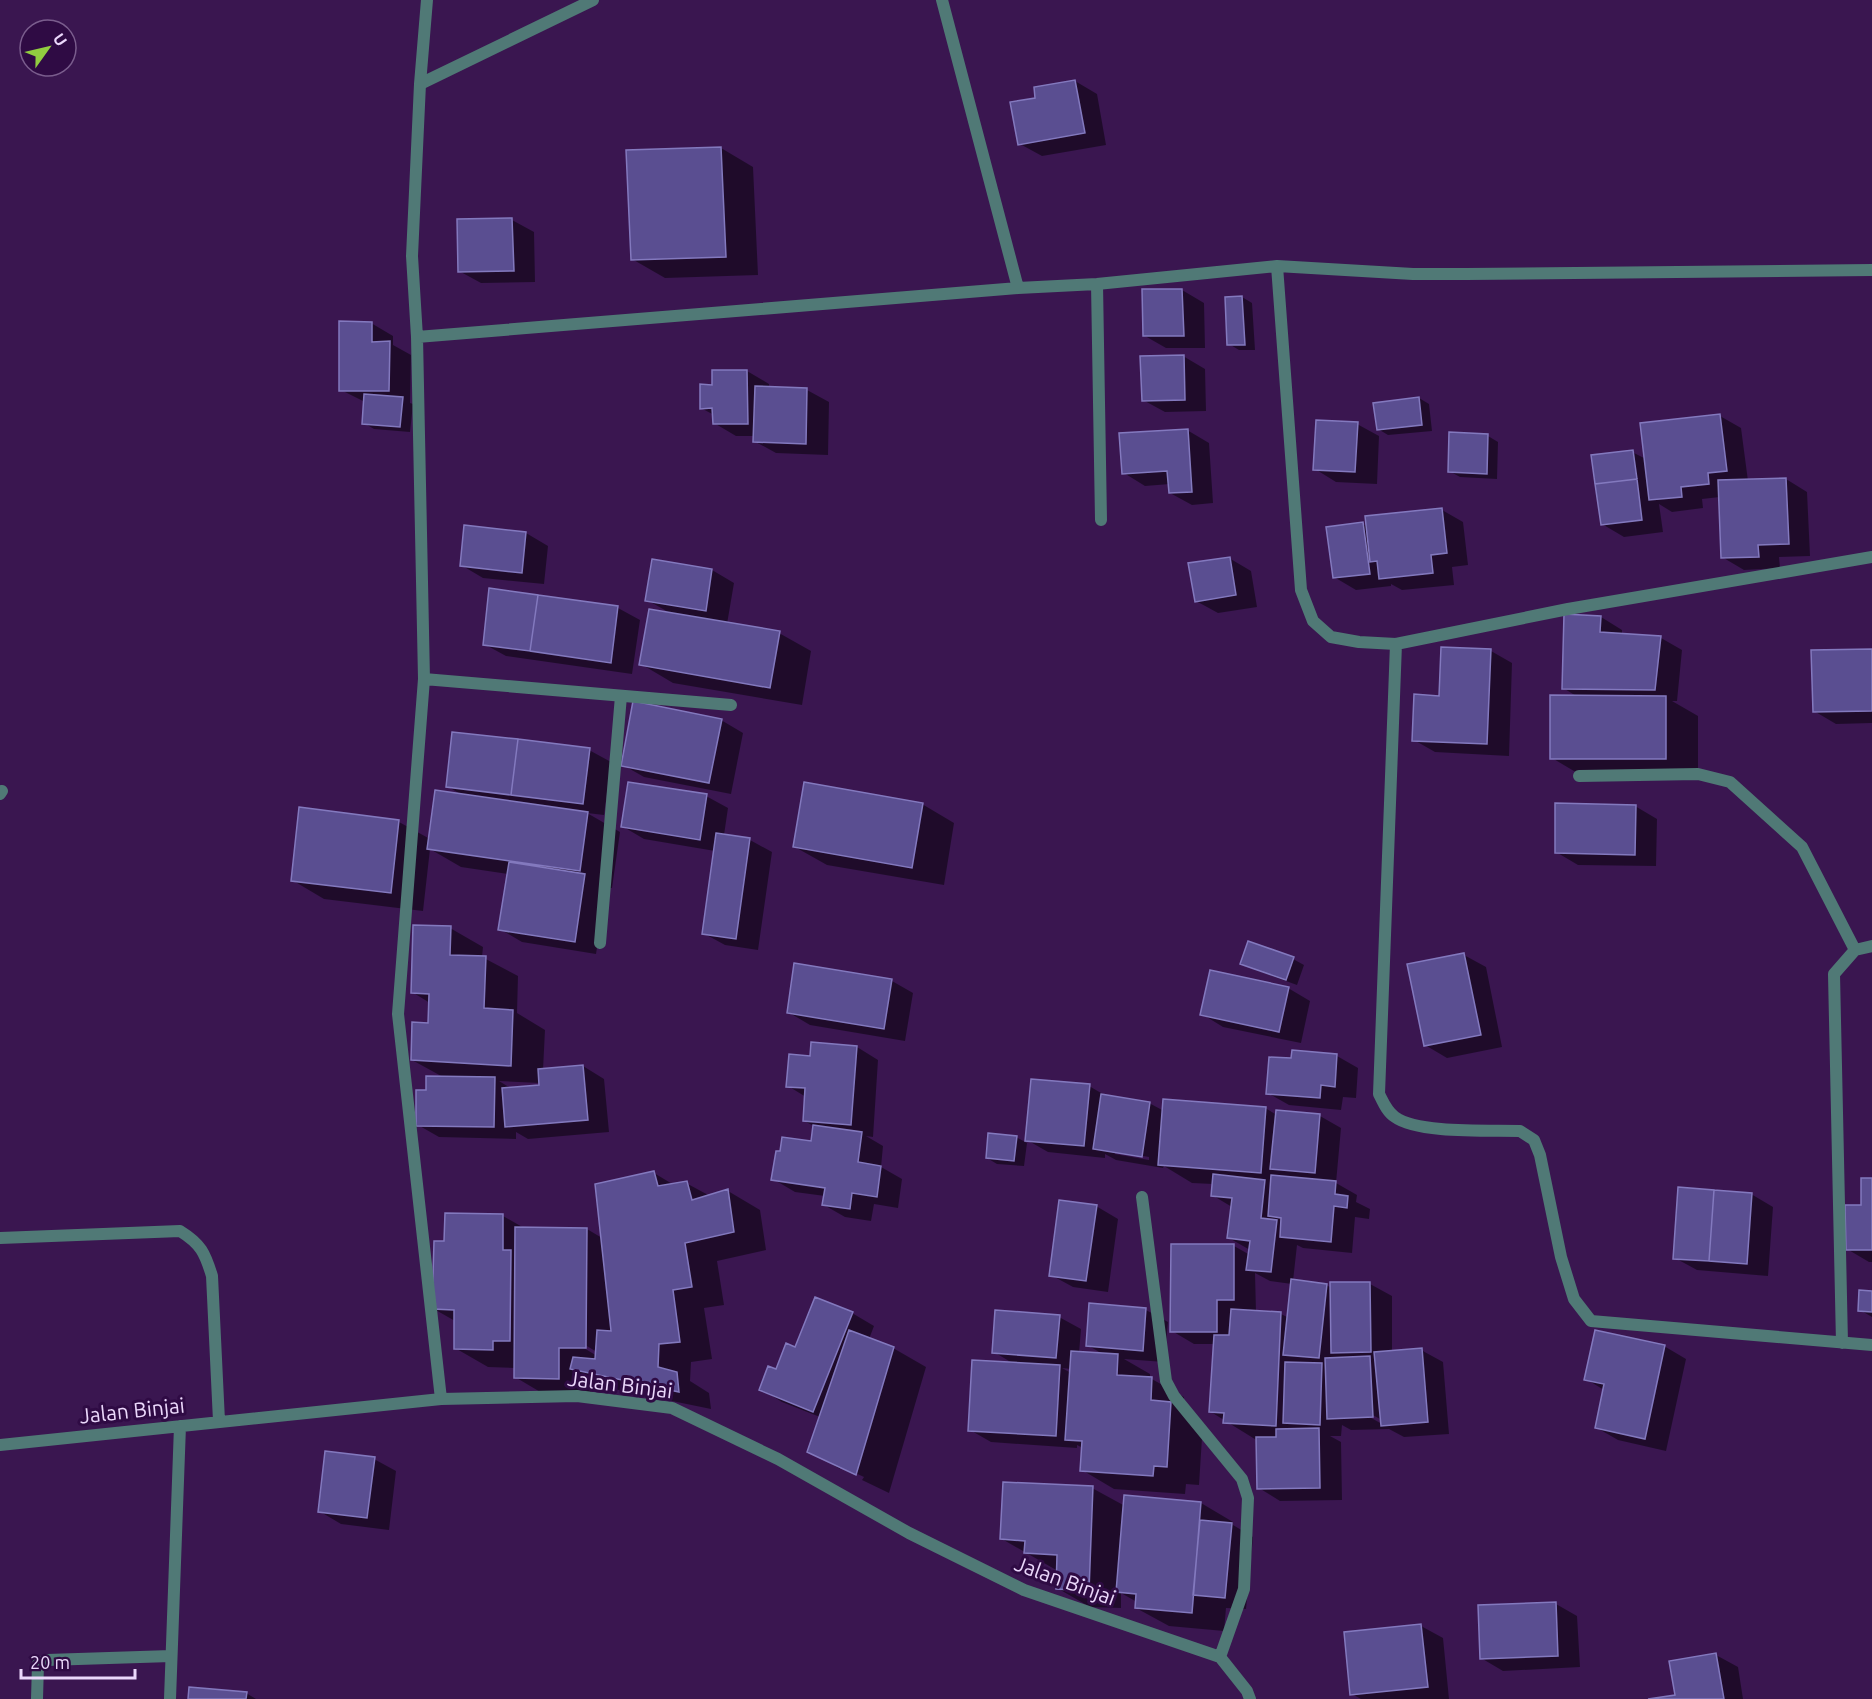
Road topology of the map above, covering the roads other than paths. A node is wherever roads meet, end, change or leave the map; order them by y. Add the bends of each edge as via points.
1 (427, 0) edge
2 (593, 0) edge
3 (942, 0) edge
4 (420, 84) junction
5 (1277, 266) junction
6 (1872, 270) edge
7 (1097, 284) junction
8 (1018, 288) junction
9 (417, 337) junction
10 (1101, 520) dead end
11 (1872, 557) edge
12 (1396, 644) junction
13 (424, 680) junction
14 (621, 696) junction
15 (731, 705) dead end
16 (1579, 776) dead end
17 (600, 943) dead end
18 (1872, 946) edge
19 (1855, 950) junction
20 (1142, 1197) dead end
21 (0, 1238) edge
22 (1842, 1343) junction
23 (1872, 1345) edge
24 (441, 1399) junction
25 (219, 1420) junction
26 (180, 1426) junction
27 (0, 1444) edge
28 (171, 1656) junction
29 (1220, 1657) junction
30 (37, 1699) edge
31 (170, 1699) edge
32 (1250, 1699) edge

1 - 4 street
2 - 4 street
3 - 8 street
4 - 9 street via 412,256
5 - 6 street via 1413,274
5 - 7 street
5 - 12 street via 1301,590 1313,621 1331,638
7 - 8 street
7 - 10 street
8 - 9 street
9 - 13 street
11 - 12 street via 1568,609
12 - 22 street via 1379,1094 1388,1111 1419,1128 1520,1131 1534,1140 1574,1299 1591,1321
13 - 14 street
13 - 24 street via 398,1014
14 - 15 street
14 - 17 street
16 - 19 street via 1698,774 1730,782 1802,847
18 - 19 street
19 - 22 street via 1834,974
20 - 29 street via 1166,1381 1242,1479 1248,1498 1244,1589
21 - 25 street via 180,1231 195,1240 206,1255 212,1276
22 - 23 street
24 - 25 street, Jalan Binjai
24 - 29 street, Jalan Binjai via 577,1396 672,1408 778,1459 909,1533 1024,1590
25 - 26 street, Jalan Binjai
26 - 27 street, Jalan Binjai
26 - 28 street
28 - 30 street via 47,1660 38,1664
28 - 31 street
29 - 32 street

